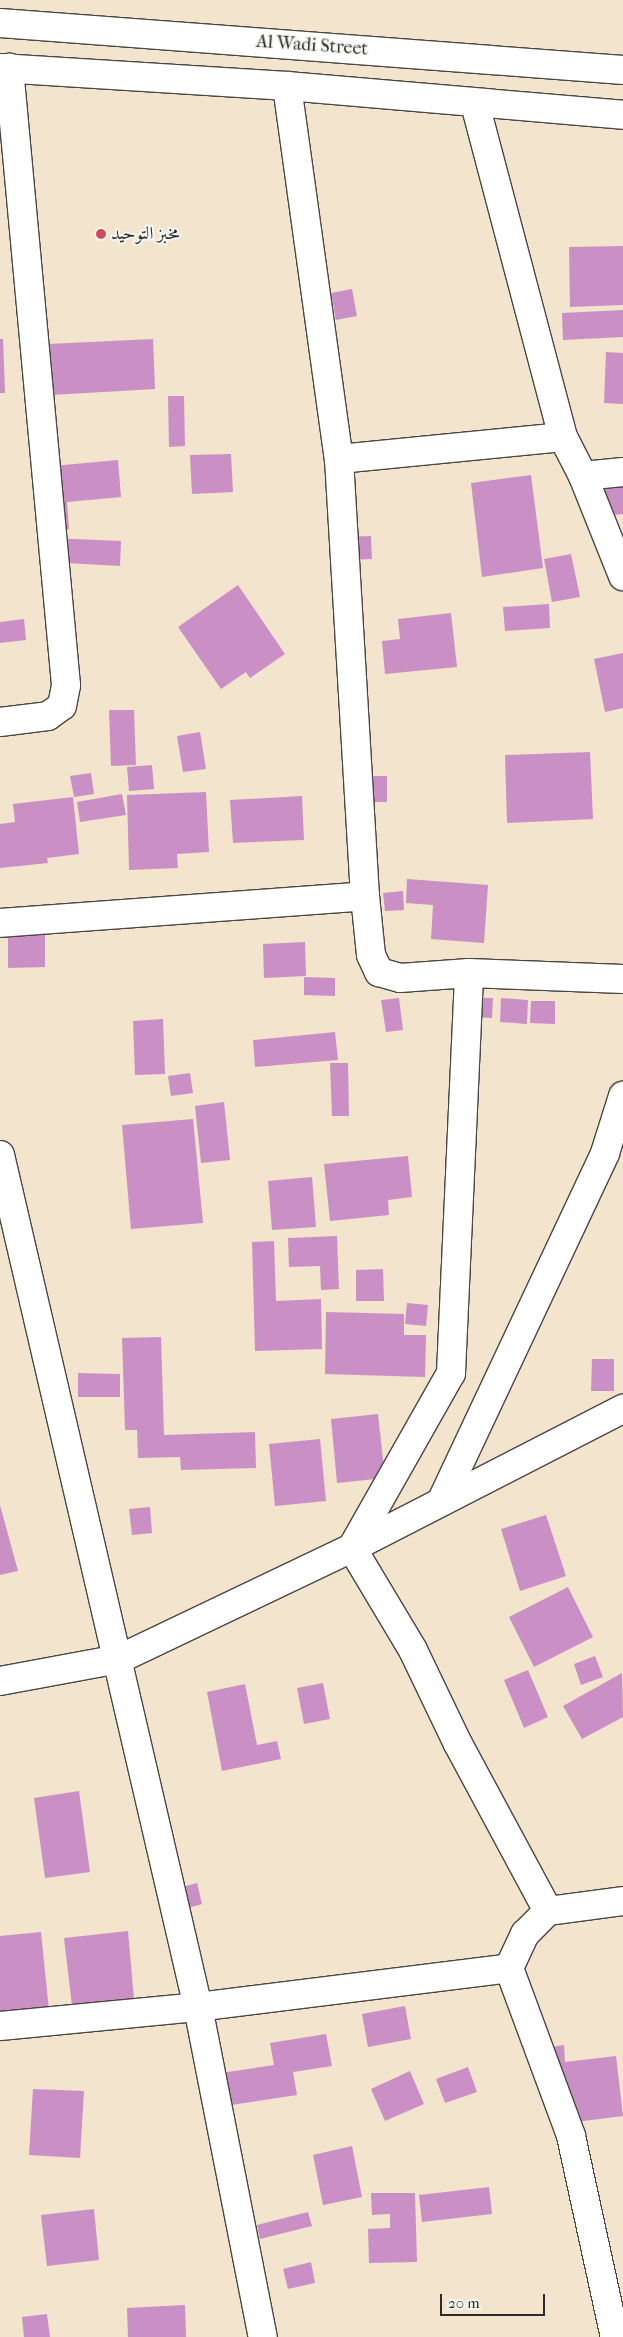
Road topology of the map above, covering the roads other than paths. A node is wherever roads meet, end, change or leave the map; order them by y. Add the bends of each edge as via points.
1 (0, 23) edge
2 (5, 68) edge
3 (623, 70) edge
4 (287, 86) junction
5 (474, 104) junction
6 (623, 114) edge
7 (563, 436) junction
8 (340, 460) junction
9 (623, 472) edge
10 (583, 476) junction
11 (623, 576) edge
12 (0, 722) edge
13 (365, 896) junction
14 (0, 923) edge
15 (469, 973) junction
16 (623, 979) edge
17 (623, 1096) edge
18 (0, 1155) edge
19 (623, 1409) edge
20 (442, 1500) junction
21 (352, 1548) junction
22 (119, 1659) junction
23 (0, 1681) edge
24 (623, 1901) edge
25 (548, 1911) junction
26 (509, 1968) junction
27 (198, 2007) junction
28 (0, 2026) edge
29 (263, 2337) edge
30 (615, 2337) edge

1 - 3 street, Al Wadi Street
2 - 4 street
2 - 12 street via 66,685 62,706 48,716
4 - 5 street
4 - 8 street
5 - 6 street
5 - 7 street
7 - 8 street
7 - 10 street
8 - 13 street
9 - 10 street
10 - 11 street
13 - 14 street
13 - 15 street via 371,955 379,972 400,978
15 - 16 street
15 - 21 street via 451,1373
17 - 20 street via 605,1153
18 - 22 street
19 - 20 street
20 - 21 street
21 - 22 street
21 - 25 street via 413,1650 458,1744
22 - 23 street
22 - 27 street
24 - 25 street
25 - 26 street via 525,1934
26 - 27 street
26 - 30 street via 570,2136
27 - 28 street
27 - 29 street

